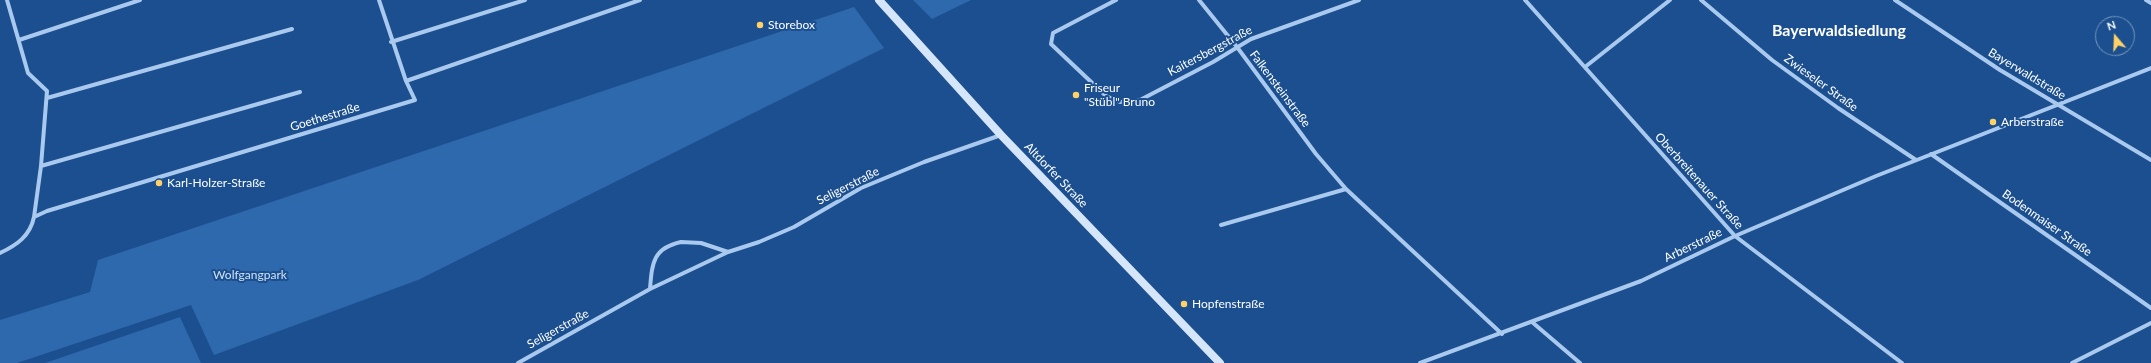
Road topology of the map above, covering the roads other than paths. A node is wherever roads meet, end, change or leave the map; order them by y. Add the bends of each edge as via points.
1 (7, 0) edge
2 (140, 0) edge
3 (379, 0) edge
4 (525, 0) edge
5 (640, 0) edge
6 (878, 0) edge
7 (1116, 0) edge
8 (1199, 0) edge
9 (1359, 0) edge
10 (1525, 0) edge
11 (1670, 0) edge
12 (1701, 0) edge
13 (1895, 0) edge
14 (2146, 0) edge
15 (2151, 3) edge
16 (292, 29) dead end
17 (19, 40) junction
18 (391, 42) junction
19 (1237, 47) junction
20 (1585, 67) junction
21 (2151, 68) edge
22 (406, 81) junction
23 (300, 92) dead end
24 (47, 98) junction
25 (2060, 106) junction
26 (1001, 135) junction
27 (1932, 154) junction
28 (1916, 160) junction
29 (2151, 160) edge
30 (41, 166) junction
31 (1346, 189) junction
32 (34, 217) junction
33 (1221, 225) dead end
34 (1735, 236) junction
35 (728, 252) junction
36 (0, 253) edge
37 (650, 288) junction
38 (2151, 308) edge
39 (1532, 322) junction
40 (2151, 323) edge
41 (1502, 334) junction
42 (518, 363) edge
43 (1220, 363) edge
44 (1420, 363) edge
45 (1580, 363) edge
46 (1902, 363) edge
47 (2072, 363) edge

1 - 17 street
2 - 17 street
3 - 18 street
4 - 18 street
5 - 22 street
6 - 26 main road, Altdorfer Straße
7 - 19 street, Kaitersbergstraße via 1067,24 1053,34 1051,44 1106,96 1120,102 1140,100
8 - 19 street, Falkensteinstraße
9 - 19 street, Kaitersbergstraße via 1251,39
10 - 20 street, Oberbreitenauer Straße
11 - 20 street
12 - 28 street, Zwieseler Straße via 1772,60
13 - 25 street, Bayerwaldstraße via 2000,70
14 - 15 street
16 - 24 street
17 - 24 street via 28,74 47,91
18 - 22 street
19 - 31 street, Falkensteinstraße via 1316,154
20 - 34 street, Oberbreitenauer Straße
21 - 25 street, Arberstraße
22 - 32 street, Goethestraße via 415,100 88,198
23 - 30 street
24 - 30 street
25 - 27 street, Arberstraße
25 - 29 street, Bayerwaldstraße
26 - 35 street, Seligerstraße via 861,188 794,227
26 - 43 main road, Altdorfer Straße
27 - 28 street, Arberstraße
27 - 38 street, Bodenmaiser Straße
28 - 34 street, Arberstraße
30 - 32 street
31 - 33 street
31 - 41 street, Falkensteinstraße
32 - 36 street via 26,237
34 - 39 street, Arberstraße via 1641,281
34 - 46 street, Oberbreitenauer Straße
35 - 37 street, Seligerstraße
35 - 37 street via 711,244 691,242 668,247 658,255 652,267
37 - 42 street, Seligerstraße
39 - 41 street, Arberstraße
39 - 45 street
40 - 47 street
41 - 44 street, Arberstraße

